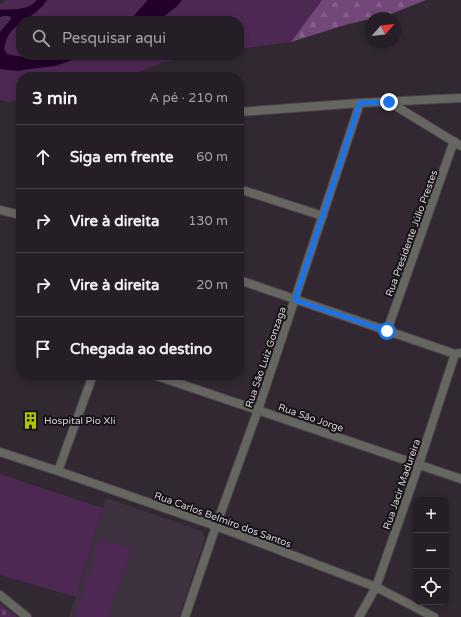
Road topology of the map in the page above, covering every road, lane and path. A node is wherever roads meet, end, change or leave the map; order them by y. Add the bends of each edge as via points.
1 (461, 98) edge
2 (389, 102) junction
3 (360, 103) junction
4 (244, 112) edge
5 (458, 144) edge
6 (244, 191) edge
7 (0, 210) edge
8 (16, 215) edge
9 (323, 216) junction
10 (244, 282) edge
11 (295, 300) junction
12 (387, 331) junction
13 (458, 354) edge
14 (91, 380) edge
15 (169, 380) edge
16 (258, 410) junction
17 (0, 452) edge
18 (419, 464) junction
19 (58, 471) junction
20 (461, 479) edge
21 (216, 526) junction
22 (376, 587) junction
23 (0, 595) edge
24 (27, 617) edge
25 (185, 617) edge
26 (359, 617) edge
27 (434, 617) edge

1 - 2 street
2 - 3 street
2 - 5 street
3 - 4 street
3 - 9 street, Rua São Luiz Gonzaga
5 - 12 street, Rua Presidente Júlio Prestes
6 - 9 street
7 - 8 street
9 - 11 street, Rua São Luiz Gonzaga
10 - 11 street
11 - 12 street
11 - 16 street, Rua São Luiz Gonzaga
12 - 13 street
13 - 18 street, Rua Jacir Madureira
14 - 19 street
15 - 16 street, Rua São Jorge
16 - 18 street, Rua São Jorge
16 - 21 street, Rua São Luiz Gonzaga
17 - 19 street, Rua Carlos Belmiro dos Santos
18 - 20 street, Rua São Jorge
18 - 22 street, Rua Jacir Madureira
19 - 21 street, Rua Carlos Belmiro dos Santos
21 - 22 street, Rua Carlos Belmiro dos Santos
21 - 25 street, Rua São Luiz Gonzaga
22 - 26 street, Rua Jacir Madureira
22 - 27 street, Rua Carlos Belmiro dos Santos
23 - 24 street

